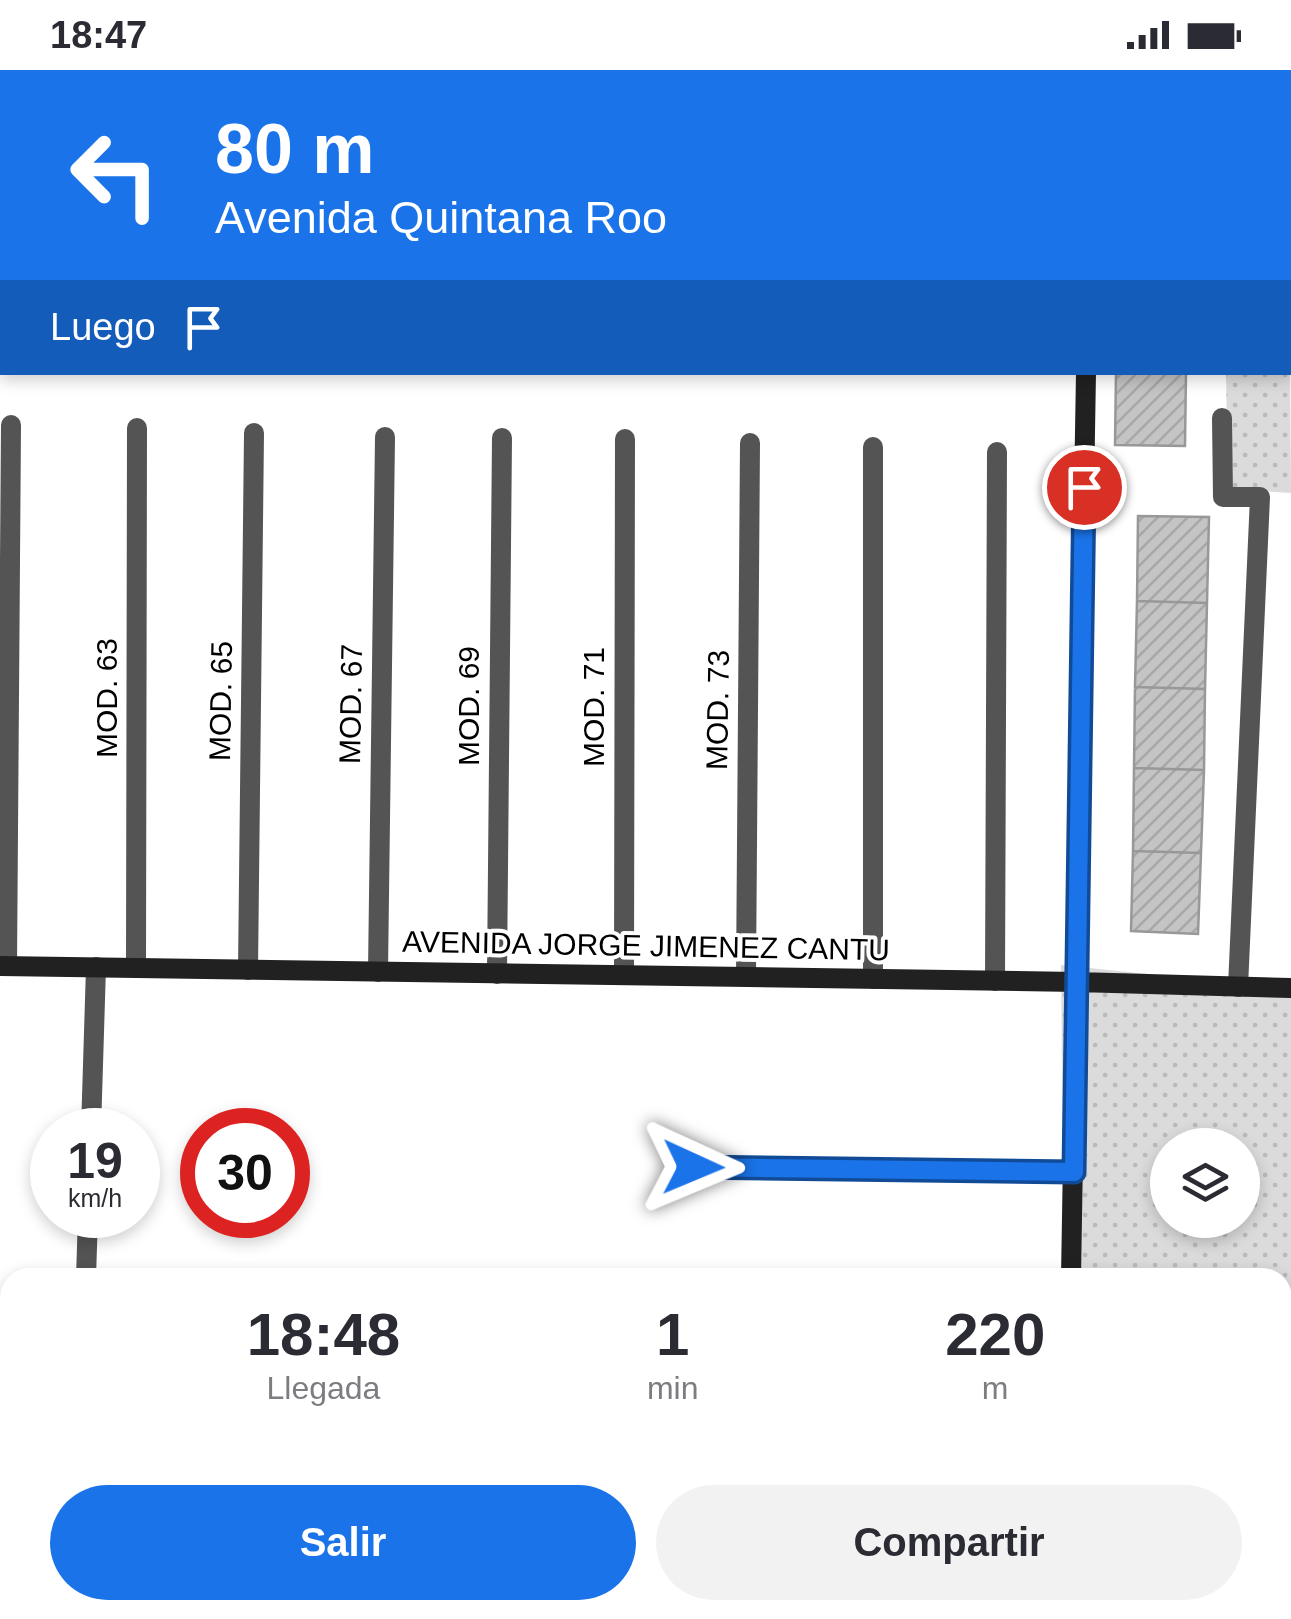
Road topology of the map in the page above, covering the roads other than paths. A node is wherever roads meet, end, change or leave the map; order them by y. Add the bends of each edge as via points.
1 (1086, 375) edge
2 (1222, 418) dead end
3 (11, 425) dead end
4 (137, 428) dead end
5 (254, 433) dead end
6 (384, 437) dead end
7 (502, 438) dead end
8 (625, 439) dead end
9 (750, 443) dead end
10 (873, 447) dead end
11 (997, 452) dead end
12 (3, 966) edge
13 (96, 967) junction
14 (136, 968) junction
15 (248, 970) junction
16 (378, 972) junction
17 (497, 974) junction
18 (624, 976) junction
19 (746, 978) junction
20 (873, 979) junction
21 (995, 981) junction
22 (1078, 982) junction
23 (1238, 987) junction
24 (1291, 988) edge
25 (92, 1108) edge
26 (693, 1167) dead end
27 (1074, 1172) junction
28 (87, 1238) edge
29 (86, 1268) edge
30 (1071, 1268) edge

1 - 22 main road
2 - 23 street via 1223,497 1260,497
3 - 12 street
4 - 14 street, MOD. 63
5 - 15 street, MOD. 65
6 - 16 street, MOD. 67
7 - 17 street, MOD. 69
8 - 18 street, MOD. 71
9 - 19 street, MOD. 73
10 - 20 street
11 - 21 street
12 - 13 main road, AVENIDA JORGE JIMENEZ CANTU
13 - 14 main road, AVENIDA JORGE JIMENEZ CANTU
13 - 25 street
14 - 15 main road, AVENIDA JORGE JIMENEZ CANTU
15 - 16 main road, AVENIDA JORGE JIMENEZ CANTU
16 - 17 main road, AVENIDA JORGE JIMENEZ CANTU
17 - 18 main road, AVENIDA JORGE JIMENEZ CANTU
18 - 19 main road, AVENIDA JORGE JIMENEZ CANTU
19 - 20 main road, AVENIDA JORGE JIMENEZ CANTU
20 - 21 main road, AVENIDA JORGE JIMENEZ CANTU
21 - 22 main road, AVENIDA JORGE JIMENEZ CANTU
22 - 23 main road, AVENIDA JORGE JIMENEZ CANTU
22 - 27 main road
23 - 24 main road, AVENIDA JORGE JIMENEZ CANTU
26 - 27 street
27 - 30 main road
28 - 29 street

